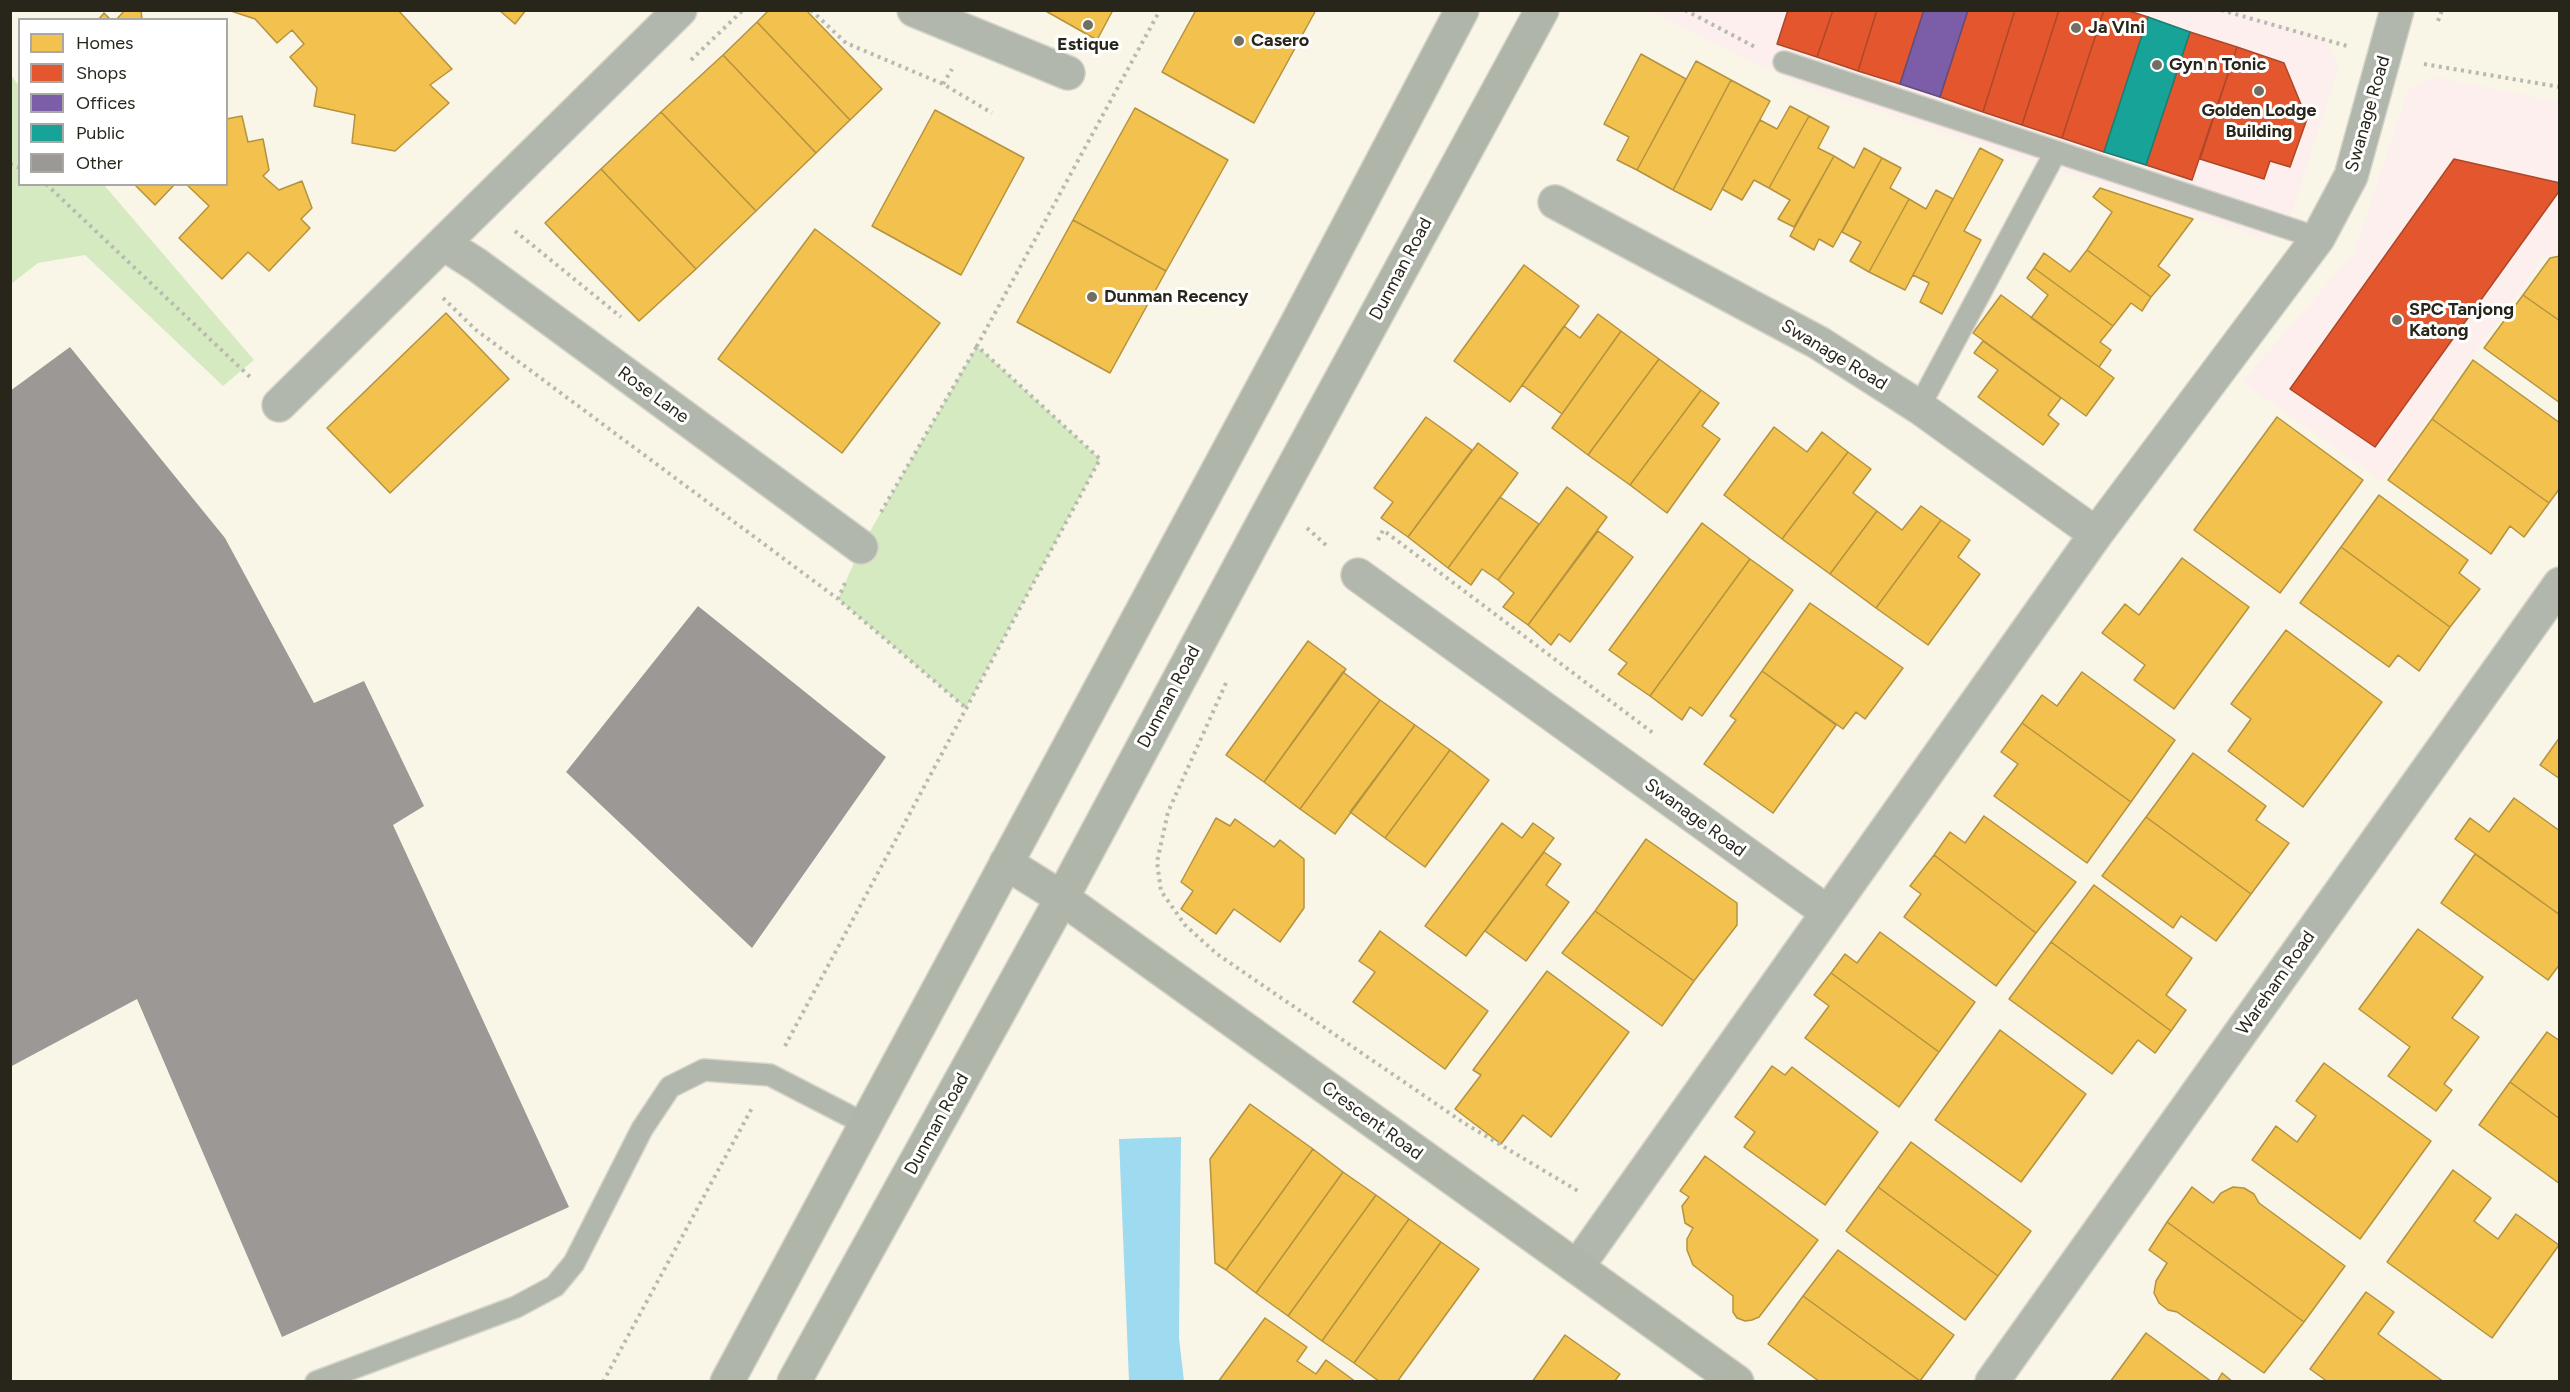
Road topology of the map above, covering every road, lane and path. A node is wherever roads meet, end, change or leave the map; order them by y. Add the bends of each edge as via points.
1 (680, 10) edge
2 (743, 10) edge
3 (811, 10) edge
4 (914, 10) edge
5 (1160, 10) edge
6 (1462, 10) edge
7 (1542, 10) edge
8 (1685, 10) edge
9 (2221, 10) edge
10 (2397, 10) edge
11 (2385, 56) junction
12 (689, 62) dead end
13 (1785, 62) joint
14 (1068, 73) dead end
15 (2559, 87) edge
16 (992, 113) dead end
17 (2055, 153) junction
18 (48, 186) edge
19 (1555, 202) dead end
20 (512, 228) dead end
21 (2318, 238) junction
22 (444, 244) junction
23 (623, 319) dead end
24 (977, 346) junction
25 (250, 377) dead end
26 (279, 405) dead end
27 (1919, 407) junction
28 (1276, 499) junction
29 (2096, 534) junction
30 (861, 547) junction
31 (1358, 575) joint
32 (2559, 584) edge
33 (966, 708) junction
34 (1006, 863) junction
35 (1062, 898) junction
36 (1827, 912) junction
37 (1185, 925) dead end
38 (770, 1075) junction
39 (865, 1124) junction
40 (1596, 1240) junction
41 (1577, 1267) junction
42 (316, 1382) edge
43 (603, 1382) edge
44 (727, 1382) edge
45 (794, 1382) edge
46 (1737, 1382) edge
47 (1992, 1382) edge

1 - 22 street
2 - 12 path
3 - 16 path via 846,43 943,84
4 - 14 street
5 - 24 path
6 - 34 main road
7 - 28 main road, Dunman Road
8 - 13 path
9 - 11 path
10 - 11 street, Swanage Road
11 - 15 path
11 - 21 street, Swanage Road via 2351,176
13 - 17 lane
17 - 21 lane
17 - 27 lane
18 - 25 path
19 - 27 street, Swanage Road via 1819,343
20 - 23 path
21 - 29 street, Swanage Road
22 - 26 street
22 - 30 street, Rose Lane
24 - 30 path
24 - 33 path via 1100,459
27 - 29 street, Swanage Road
28 - 31 path
28 - 35 main road, Dunman Road
29 - 36 street, Swanage Road
30 - 33 path via 838,599
31 - 36 street, Swanage Road
32 - 47 street, Wareham Road
33 - 38 path
34 - 35 main road, Crescent Road
34 - 39 main road
35 - 41 main road, Crescent Road
35 - 45 main road, Dunman Road
36 - 40 street, Swanage Road
37 - 40 path via 1217,954 1464,1123 1578,1191
38 - 39 lane
38 - 42 lane via 704,1070 670,1087 642,1129 574,1263 555,1286 516,1307
38 - 43 path
39 - 44 main road
40 - 41 street, Swanage Road
41 - 46 main road, Crescent Road

